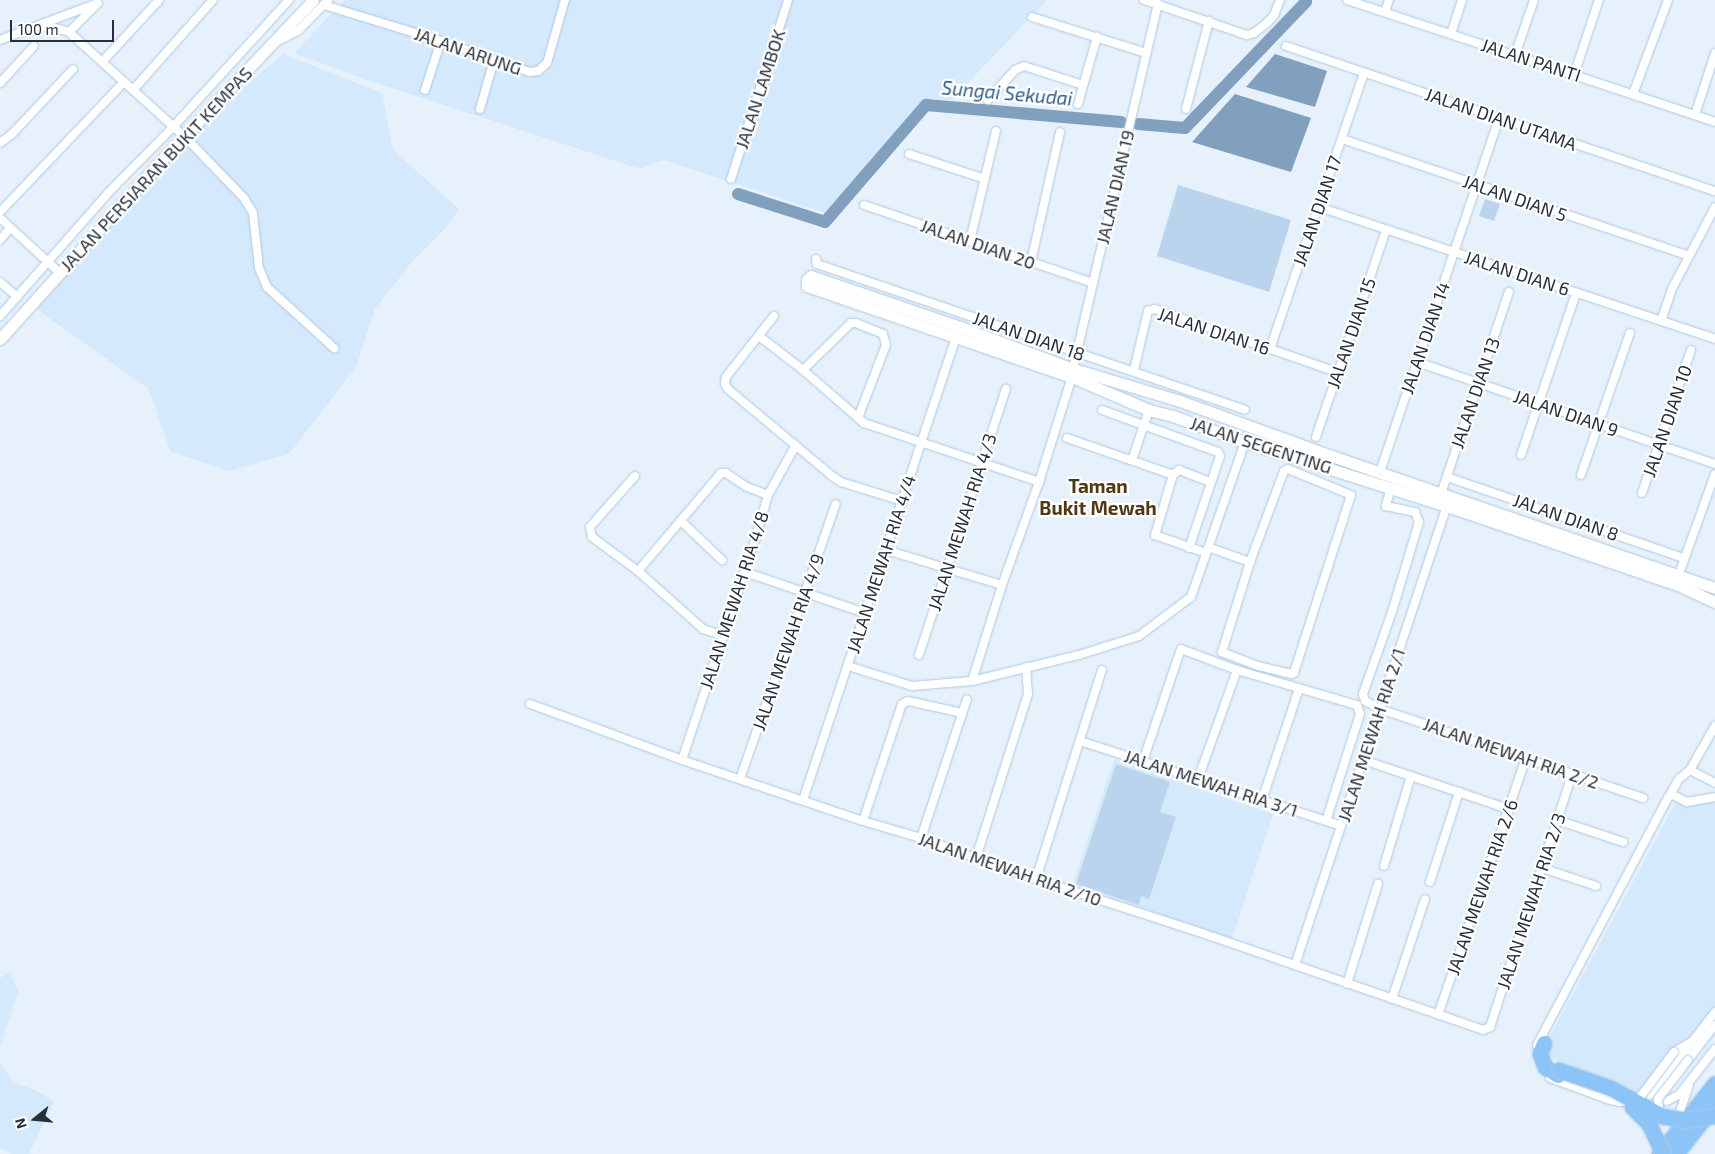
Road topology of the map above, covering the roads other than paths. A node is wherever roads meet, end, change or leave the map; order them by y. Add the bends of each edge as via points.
1 (159, 0) edge
2 (213, 0) edge
3 (289, 0) edge
4 (565, 0) edge
5 (788, 0) edge
6 (1144, 0) edge
7 (1280, 0) edge
8 (1347, 0) edge
9 (1390, 0) edge
10 (1462, 0) edge
11 (1534, 0) edge
12 (1600, 0) edge
13 (1668, 0) edge
14 (98, 1) edge
15 (322, 2) edge
16 (1158, 4) junction
17 (1385, 12) junction
18 (1032, 17) dead end
19 (1208, 21) junction
20 (34, 27) junction
21 (69, 32) junction
22 (1451, 34) junction
23 (1097, 37) junction
24 (0, 40) edge
25 (440, 40) junction
26 (34, 46) dead end
27 (1286, 46) dead end
28 (1146, 53) junction
29 (1715, 53) edge
30 (1515, 55) junction
31 (494, 60) junction
32 (102, 62) junction
33 (73, 69) dead end
34 (1364, 73) junction
35 (1574, 75) junction
36 (124, 82) junction
37 (0, 83) edge
38 (1084, 85) junction
39 (133, 90) junction
40 (425, 90) dead end
41 (1633, 94) junction
42 (988, 100) dead end
43 (1078, 104) dead end
44 (480, 109) dead end
45 (1186, 109) dead end
46 (1695, 115) junction
47 (1499, 119) junction
48 (1715, 122) edge
49 (173, 127) junction
50 (996, 131) dead end
51 (1060, 132) dead end
52 (185, 137) junction
53 (1342, 139) junction
54 (0, 143) edge
55 (909, 154) dead end
56 (731, 179) dead end
57 (985, 179) junction
58 (1477, 185) junction
59 (1715, 190) edge
60 (864, 205) dead end
61 (1318, 207) junction
62 (1715, 208) edge
63 (0, 212) edge
64 (0, 218) edge
65 (10, 228) junction
66 (1386, 230) junction
67 (0, 240) edge
68 (970, 241) junction
69 (1454, 253) junction
70 (1689, 256) junction
71 (816, 259) dead end
72 (48, 262) junction
73 (1031, 262) junction
74 (60, 273) junction
75 (809, 281) dead end
76 (0, 282) edge
77 (1093, 284) junction
78 (1509, 292) dead end
79 (1576, 293) junction
80 (17, 297) junction
81 (0, 316) edge
82 (774, 316) dead end
83 (1661, 322) junction
84 (958, 332) junction
85 (1630, 333) dead end
86 (760, 336) junction
87 (0, 339) edge
88 (1715, 339) edge
89 (334, 348) dead end
90 (1270, 349) junction
91 (1691, 350) dead end
92 (1077, 352) junction
93 (1417, 362) junction
94 (803, 370) junction
95 (1134, 370) junction
96 (1338, 372) junction
97 (1072, 373) junction
98 (1479, 383) junction
99 (1006, 389) dead end
100 (1174, 400) junction
101 (1538, 403) junction
102 (1102, 410) dead end
103 (1149, 410) junction
104 (1245, 410) dead end
105 (1218, 415) junction
106 (1173, 416) junction
107 (858, 418) junction
108 (1599, 424) junction
109 (1144, 425) junction
110 (1212, 430) junction
111 (1316, 437) dead end
112 (1067, 438) dead end
113 (922, 442) junction
114 (1245, 442) junction
115 (1659, 444) junction
116 (796, 446) junction
117 (1521, 455) dead end
118 (1132, 460) junction
119 (981, 463) junction
120 (1715, 464) edge
121 (1380, 472) junction
122 (1715, 474) edge
123 (1173, 475) junction
124 (1582, 475) dead end
125 (635, 476) dead end
126 (1447, 477) junction
127 (1039, 482) junction
128 (1211, 482) junction
129 (1391, 487) junction
130 (1642, 493) dead end
131 (768, 494) junction
132 (1441, 494) junction
133 (902, 501) junction
134 (836, 504) dead end
135 (1447, 506) junction
136 (681, 521) junction
137 (1190, 548) junction
138 (886, 550) junction
139 (1207, 550) junction
140 (1684, 558) junction
141 (722, 560) dead end
142 (1250, 562) junction
143 (946, 569) junction
144 (638, 572) junction
145 (745, 572) junction
146 (1679, 574) junction
147 (1002, 585) junction
148 (1715, 588) edge
149 (805, 592) junction
150 (1708, 600) edge
151 (865, 613) junction
152 (722, 636) junction
153 (919, 655) dead end
154 (848, 666) junction
155 (1026, 667) junction
156 (1102, 670) dead end
157 (1237, 670) junction
158 (972, 681) junction
159 (1299, 689) junction
160 (967, 699) dead end
161 (530, 704) dead end
162 (1380, 709) junction
163 (962, 713) junction
164 (1715, 726) edge
165 (1080, 741) junction
166 (1526, 758) junction
167 (682, 760) junction
168 (1363, 760) junction
169 (1143, 761) junction
170 (1690, 770) junction
171 (1572, 774) junction
172 (1411, 776) junction
173 (740, 779) junction
174 (1198, 779) junction
175 (1715, 783) edge
176 (1459, 792) junction
177 (1671, 794) junction
178 (1715, 797) edge
179 (1643, 798) dead end
180 (803, 800) junction
181 (1262, 800) junction
182 (1509, 810) junction
183 (1557, 820) junction
184 (863, 821) junction
185 (1326, 821) junction
186 (1341, 826) junction
187 (921, 838) junction
188 (1622, 842) dead end
189 (976, 858) junction
190 (1384, 866) dead end
191 (1542, 868) junction
192 (1036, 878) junction
193 (1430, 882) dead end
194 (1378, 884) dead end
195 (1596, 886) dead end
196 (1424, 898) dead end
197 (1295, 965) junction
198 (1346, 984) junction
199 (1392, 999) junction
200 (1715, 1012) edge
201 (1438, 1015) junction
202 (1715, 1025) edge
203 (1490, 1027) joint
204 (1693, 1041) junction
205 (1715, 1049) edge
206 (1546, 1054) dead end
207 (1559, 1073) junction
208 (1691, 1082) junction
209 (1715, 1082) edge
210 (1654, 1091) junction
211 (1667, 1101) junction
212 (1715, 1104) edge
213 (1640, 1105) junction
214 (1662, 1116) junction
215 (1715, 1116) edge
216 (1678, 1118) junction
217 (1671, 1138) junction
218 (1661, 1154) edge
219 (1676, 1154) edge

1 - 32 street
2 - 39 street
3 - 49 street
4 - 31 street, JALAN ARUNG via 547,63 538,71 530,72
5 - 56 street, JALAN LAMBOK
6 - 16 street
7 - 19 street via 1274,15 1254,33 1247,35
8 - 17 street, JALAN PANTI
9 - 17 street
10 - 22 street
11 - 30 street
12 - 35 street
13 - 41 street
14 - 20 street
14 - 21 street
15 - 25 street, JALAN ARUNG
15 - 52 street, JALAN PERSIARAN BUKIT KEMPAS via 275,42
16 - 19 street
16 - 28 street, JALAN DIAN 19
17 - 22 street, JALAN PANTI
18 - 23 street
19 - 45 street
20 - 21 street via 52,27
20 - 24 street
21 - 32 street
22 - 30 street, JALAN PANTI
23 - 28 street
23 - 38 street
25 - 31 street, JALAN ARUNG
25 - 40 street
26 - 37 street
27 - 34 street, JALAN DIAN UTAMA
28 - 77 street, JALAN DIAN 19
29 - 46 street
30 - 35 street, JALAN PANTI
31 - 44 street
32 - 36 street
33 - 54 street
34 - 47 street, JALAN DIAN UTAMA
34 - 53 street, JALAN DIAN 17
35 - 41 street, JALAN PANTI
36 - 39 street
36 - 63 street
38 - 42 street via 1024,66 1016,70
38 - 43 street
39 - 49 street
41 - 46 street, JALAN PANTI
46 - 48 street, JALAN PANTI
47 - 58 street, JALAN DIAN 14
47 - 59 street, JALAN DIAN UTAMA
49 - 52 street
49 - 72 street via 108,193
50 - 57 street
51 - 73 street
52 - 74 street, JALAN PERSIARAN BUKIT KEMPAS
52 - 89 street via 244,198 253,213 259,268 267,287
53 - 58 street, JALAN DIAN 5
53 - 61 street, JALAN DIAN 17
55 - 57 street
57 - 68 street
58 - 69 street, JALAN DIAN 14
58 - 70 street, JALAN DIAN 5
60 - 68 street, JALAN DIAN 20
61 - 66 street, JALAN DIAN 6
61 - 90 street, JALAN DIAN 17
62 - 70 street
64 - 65 street
65 - 67 street
65 - 72 street
66 - 69 street, JALAN DIAN 6
66 - 96 street, JALAN DIAN 15
68 - 73 street, JALAN DIAN 20
69 - 79 street, JALAN DIAN 6
69 - 93 street, JALAN DIAN 14
70 - 83 street via 1673,287
71 - 92 street, JALAN DIAN 18 via 817,264
72 - 74 street
72 - 80 street
73 - 77 street, JALAN DIAN 20
74 - 87 street, JALAN PERSIARAN BUKIT KEMPAS
75 - 84 street, JALAN SEGENTING
76 - 80 street
77 - 92 street, JALAN DIAN 19
78 - 98 street, JALAN DIAN 13
79 - 83 street, JALAN DIAN 6
79 - 101 street
80 - 81 street
82 - 86 street
83 - 88 street, JALAN DIAN 6
84 - 97 street, JALAN SEGENTING
84 - 113 street, JALAN MEWAH RIA 4/4
85 - 108 street
86 - 94 street
86 - 116 street via 726,377 725,384
90 - 95 street, JALAN DIAN 16 via 1151,310 1148,311
90 - 96 street, JALAN DIAN 16
91 - 115 street, JALAN DIAN 10
92 - 95 street, JALAN DIAN 18
92 - 97 street, JALAN DIAN 19
93 - 98 street, JALAN DIAN 9
93 - 121 street, JALAN DIAN 14
94 - 107 street
94 - 107 street via 851,323 883,334 886,345
95 - 104 street, JALAN DIAN 18
96 - 111 street, JALAN DIAN 15
97 - 100 street, JALAN SEGENTING
97 - 103 street, JALAN SEGENTING
97 - 127 street, JALAN DIAN 19
98 - 101 street, JALAN DIAN 9
98 - 126 street, JALAN DIAN 13
99 - 119 street, JALAN MEWAH RIA 4/3
100 - 105 street, JALAN SEGENTING
100 - 106 street via 1182,406 1182,411
101 - 108 street, JALAN DIAN 9
101 - 117 street
102 - 109 street
103 - 106 street, JALAN SEGENTING
103 - 109 street
105 - 110 street via 1206,419
105 - 121 street, JALAN SEGENTING
106 - 110 street, JALAN SEGENTING
107 - 113 street via 864,423
108 - 115 street, JALAN DIAN 9
108 - 124 street
109 - 118 street
109 - 128 street via 1216,450 1220,456
110 - 114 street, JALAN SEGENTING
112 - 118 street
113 - 119 street
113 - 133 street, JALAN MEWAH RIA 4/4
114 - 129 street, JALAN SEGENTING
114 - 139 street
115 - 120 street, JALAN DIAN 9
115 - 130 street, JALAN DIAN 10
116 - 131 street, JALAN MEWAH RIA 4/8
116 - 133 street via 841,482
118 - 123 street
119 - 127 street
119 - 143 street, JALAN MEWAH RIA 4/3
121 - 132 street, JALAN SEGENTING
122 - 140 street
123 - 128 street via 1179,470
123 - 137 street via 1155,535
125 - 144 street via 590,527 591,534
126 - 132 street, JALAN DIAN 13
126 - 140 street, JALAN DIAN 8
127 - 147 street, JALAN DIAN 19
128 - 137 street
129 - 135 street, JALAN SEGENTING
129 - 162 street via 1386,506 1415,512 1419,522 1363,694 1365,701
131 - 136 street via 721,473
131 - 145 street, JALAN MEWAH RIA 4/8
132 - 146 street, JALAN SEGENTING
133 - 138 street, JALAN MEWAH RIA 4/4
134 - 149 street, JALAN MEWAH RIA 4/9
135 - 150 street, JALAN SEGENTING
135 - 162 street, JALAN MEWAH RIA 2/1
136 - 141 street
136 - 144 street
137 - 139 street
138 - 143 street
138 - 151 street, JALAN MEWAH RIA 4/4
139 - 142 street
139 - 155 street via 1191,597 1139,636
140 - 146 street
142 - 142 street via 1284,471 1288,469 1350,494 1294,673 1258,666 1222,652
143 - 147 street
143 - 153 street, JALAN MEWAH RIA 4/3
144 - 152 street via 703,629
145 - 149 street
145 - 152 street, JALAN MEWAH RIA 4/8
146 - 148 street, JALAN SEGENTING
146 - 150 street via 1690,588
147 - 158 street, JALAN DIAN 19
149 - 151 street
149 - 173 street, JALAN MEWAH RIA 4/9
151 - 154 street, JALAN MEWAH RIA 4/4
152 - 167 street, JALAN MEWAH RIA 4/8
154 - 158 street via 912,686
154 - 180 street, JALAN MEWAH RIA 4/4
155 - 158 street
155 - 189 street via 1028,694
156 - 165 street
157 - 159 street
157 - 169 street via 1181,649
157 - 174 street
159 - 181 street
159 - 185 street via 1357,705 1360,709
160 - 163 street
161 - 167 street, JALAN MEWAH RIA 2/10
162 - 166 street, JALAN MEWAH RIA 2/2
162 - 168 street, JALAN MEWAH RIA 2/1
163 - 184 street via 908,701 902,704
163 - 187 street
164 - 170 street
165 - 169 street, JALAN MEWAH RIA 3/1
165 - 192 street
166 - 171 street, JALAN MEWAH RIA 2/2
166 - 182 street, JALAN MEWAH RIA 2/6
167 - 173 street, JALAN MEWAH RIA 2/10
168 - 172 street
168 - 186 street, JALAN MEWAH RIA 2/1
169 - 174 street, JALAN MEWAH RIA 3/1
170 - 175 street
170 - 177 street via 1679,779
171 - 179 street, JALAN MEWAH RIA 2/2
171 - 183 street, JALAN MEWAH RIA 2/3
172 - 176 street
172 - 190 street
173 - 180 street, JALAN MEWAH RIA 2/10
174 - 181 street, JALAN MEWAH RIA 3/1
176 - 182 street
176 - 193 street
177 - 178 street via 1687,802
177 - 210 street via 1535,1049 1541,1072 1558,1082 1620,1102 1642,1102
180 - 184 street, JALAN MEWAH RIA 2/10
181 - 185 street, JALAN MEWAH RIA 3/1
182 - 201 street, JALAN MEWAH RIA 2/6
183 - 188 street
183 - 191 street, JALAN MEWAH RIA 2/3
184 - 187 street, JALAN MEWAH RIA 2/10
185 - 186 street, JALAN MEWAH RIA 3/1
186 - 197 street, JALAN MEWAH RIA 2/1
187 - 189 street, JALAN MEWAH RIA 2/10
189 - 192 street, JALAN MEWAH RIA 2/10
191 - 195 street
191 - 203 street, JALAN MEWAH RIA 2/3
192 - 197 street, JALAN MEWAH RIA 2/10
194 - 198 street
196 - 199 street
197 - 198 street, JALAN MEWAH RIA 2/10
198 - 199 street, JALAN MEWAH RIA 2/10
199 - 201 street, JALAN MEWAH RIA 2/10
200 - 204 street
201 - 203 street, JALAN MEWAH RIA 2/10 via 1482,1030
202 - 214 street, bridge via 1658,1099 1657,1107
204 - 210 street
204 - 213 street, bridge via 1674,1052 1641,1096
205 - 208 street
206 - 207 highway via 1544,1043 1540,1053 1545,1067
207 - 213 highway, bridge via 1612,1088
207 - 218 highway, bridge via 1616,1095 1631,1106 1649,1124
208 - 211 street via 1679,1095
208 - 216 street
209 - 217 highway
210 - 211 street
211 - 216 street
212 - 219 highway
213 - 214 highway, bridge
214 - 215 highway, bridge via 1686,1120
216 - 217 street
217 - 218 highway

